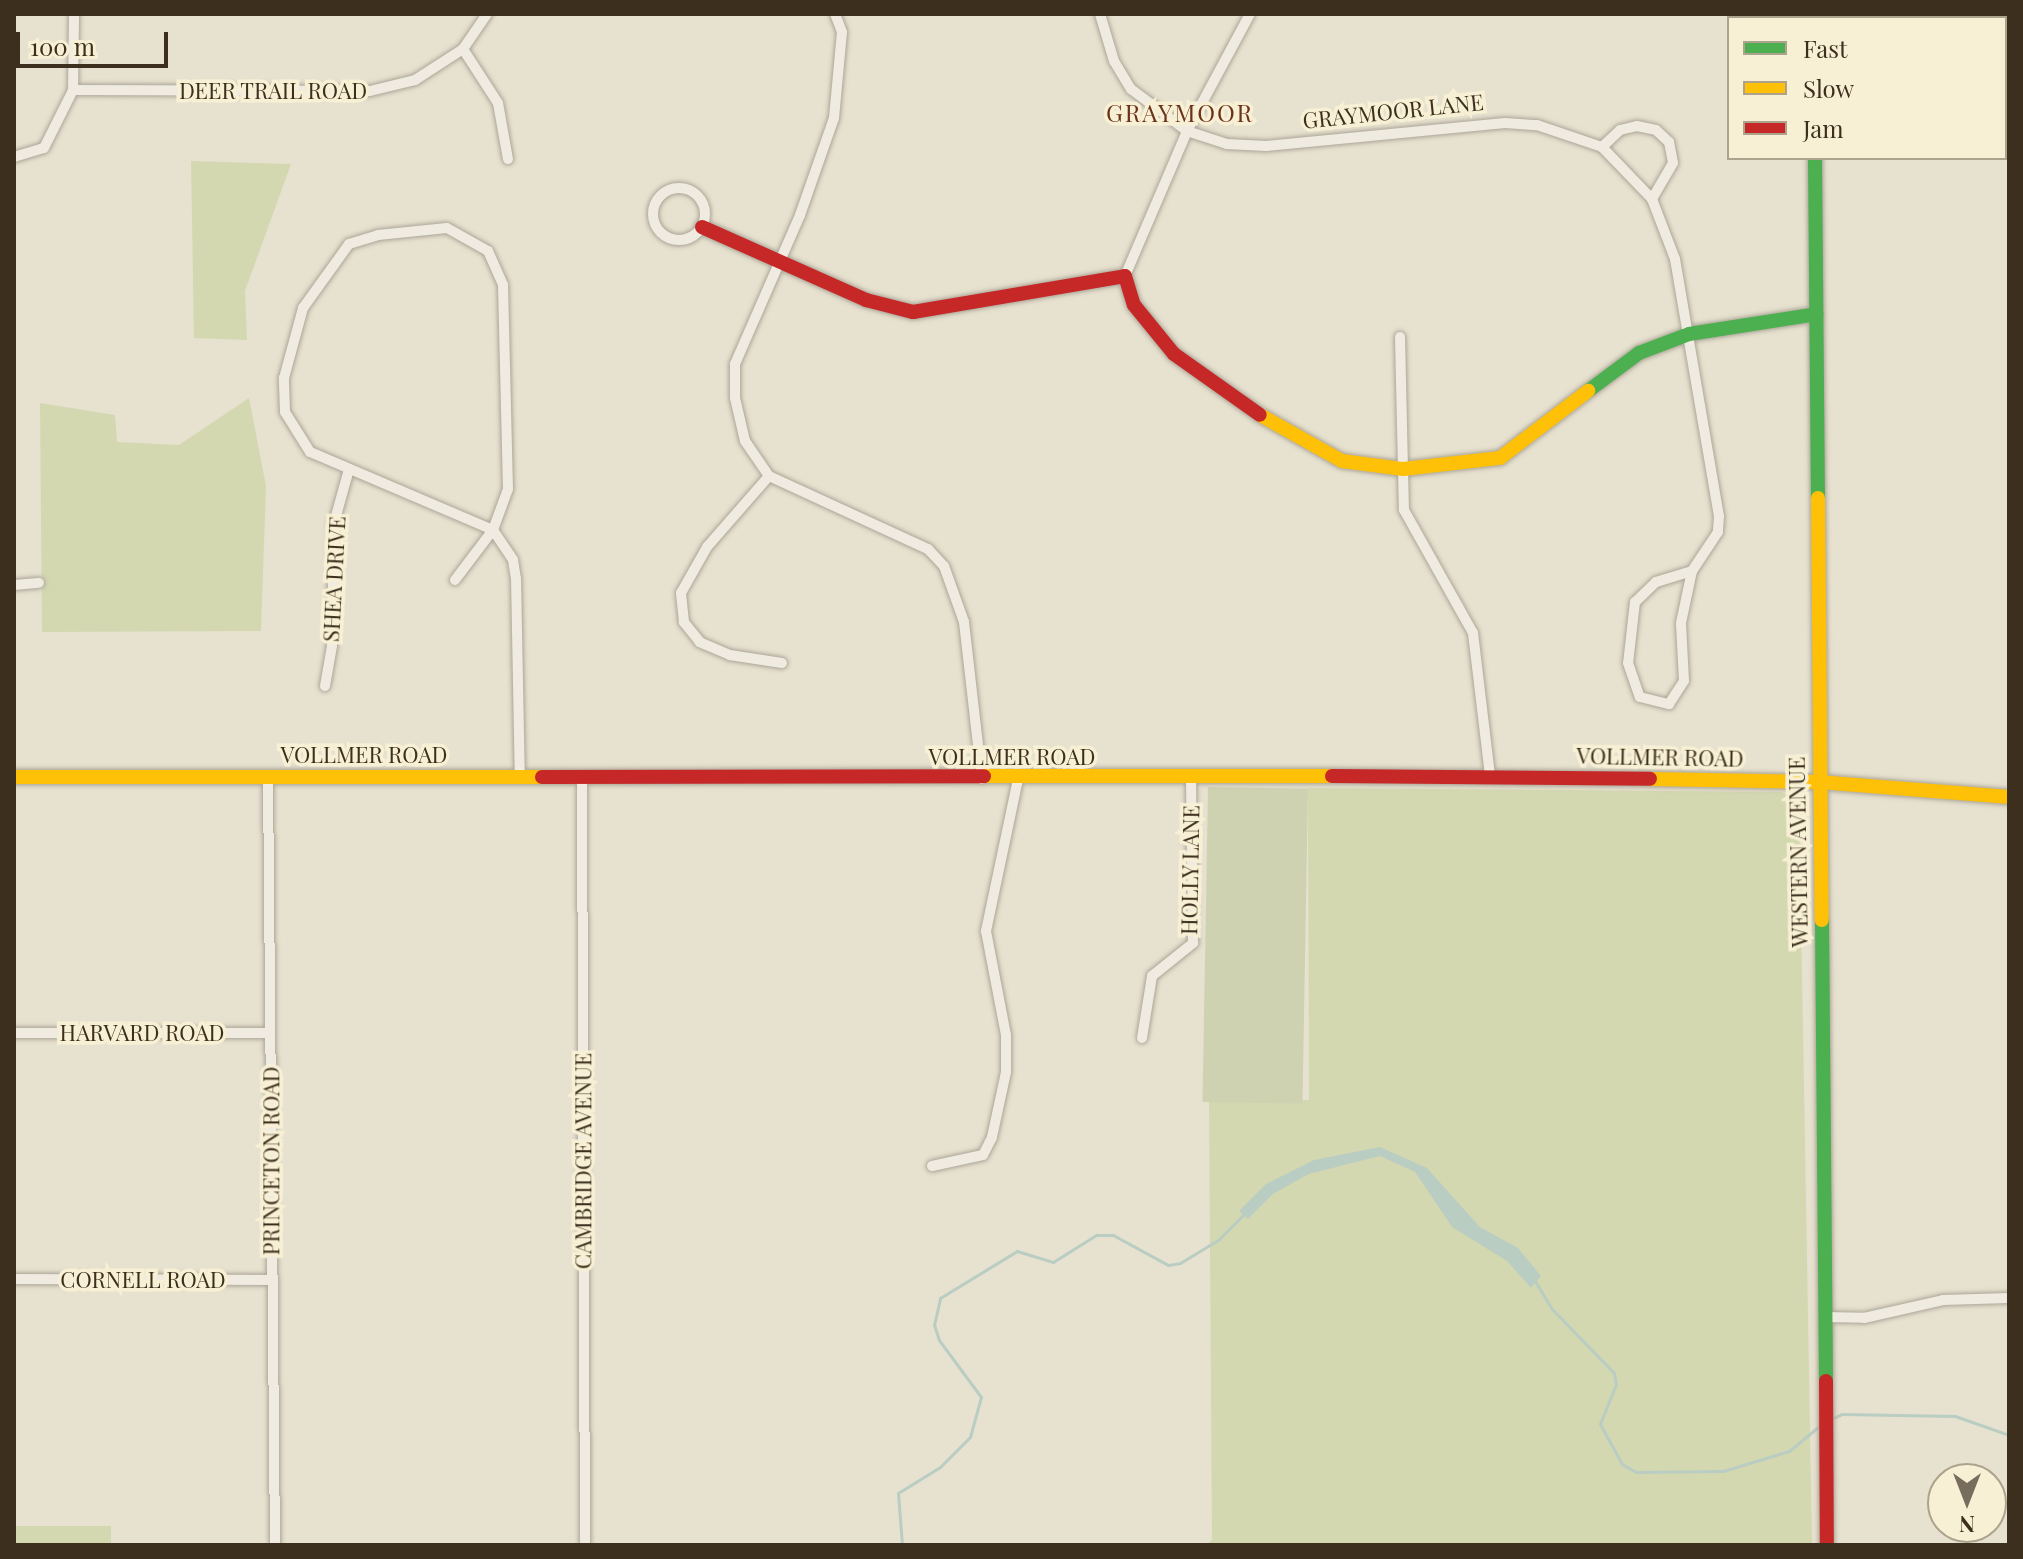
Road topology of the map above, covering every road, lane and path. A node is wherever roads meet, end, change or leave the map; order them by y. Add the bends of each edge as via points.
1 (74, 14) edge
2 (487, 14) edge
3 (835, 14) edge
4 (1100, 14) edge
5 (1250, 14) edge
6 (463, 49) junction
7 (73, 90) junction
8 (1187, 131) junction
9 (1602, 147) junction
10 (14, 157) edge
11 (508, 159) dead end
12 (1815, 160) edge
13 (1652, 199) junction
14 (702, 227) junction
15 (775, 263) junction
16 (1125, 276) junction
17 (1816, 314) junction
18 (1689, 334) junction
19 (1400, 337) dead end
20 (1403, 469) junction
21 (348, 473) junction
22 (769, 476) junction
23 (493, 530) junction
24 (1692, 571) junction
25 (455, 580) dead end
26 (39, 583) dead end
27 (14, 585) edge
28 (782, 663) dead end
29 (325, 686) dead end
30 (1490, 776) junction
31 (14, 777) edge
32 (268, 777) junction
33 (520, 778) junction
34 (582, 778) junction
35 (982, 779) junction
36 (1018, 779) junction
37 (1191, 780) junction
38 (1819, 782) junction
39 (2009, 797) edge
40 (14, 1033) edge
41 (270, 1033) junction
42 (1142, 1038) dead end
43 (932, 1166) dead end
44 (14, 1279) edge
45 (272, 1280) junction
46 (2009, 1298) edge
47 (1825, 1317) junction
48 (275, 1545) edge
49 (585, 1545) edge
50 (1827, 1545) edge

1 - 7 street
2 - 6 street
3 - 15 street via 842,32 834,118 800,215
4 - 8 street, GRAYMOOR LANE via 1114,61 1131,89
5 - 8 street
6 - 7 street, DEER TRAIL ROAD via 415,80 370,91
6 - 11 street via 498,103
7 - 10 street via 44,148
8 - 9 street, GRAYMOOR LANE via 1227,144 1266,146 1505,123 1548,127
8 - 16 street
9 - 13 street, GRAYMOOR LANE
9 - 13 street via 1620,130 1637,126 1656,130 1669,142 1671,176
12 - 17 main road, WESTERN AVENUE
13 - 18 street, GRAYMOOR LANE via 1675,259
14 - 14 street via 679,240 662,234 652,219 655,201 675,187 692,190 703,203
14 - 15 main road
15 - 16 main road via 866,300 913,312
15 - 22 street via 735,375 745,441
16 - 20 main road via 1134,305 1174,354 1285,432 1342,461
17 - 18 main road
17 - 38 main road, WESTERN AVENUE
18 - 20 main road via 1639,353 1500,458
18 - 24 street, GRAYMOOR LANE via 1719,516 1711,547
19 - 20 street
20 - 30 street via 1404,510 1473,633
21 - 23 street via 411,491
21 - 23 street via 310,452 285,412 284,378 303,308 349,244 378,235 447,228 488,251 503,285 508,489
21 - 29 street, SHEA DRIVE via 334,523
22 - 28 street via 707,547 681,593 684,622 700,642 730,655
22 - 35 street via 928,549 944,566 964,622
23 - 25 street
23 - 33 street via 513,560 516,578
24 - 24 street, GRAYMOOR LANE via 1656,582 1635,602 1628,663 1640,697 1669,704 1684,681 1681,623
26 - 27 street
30 - 37 main road, VOLLMER ROAD
30 - 38 main road, VOLLMER ROAD
31 - 32 main road, VOLLMER ROAD
32 - 33 main road, VOLLMER ROAD
32 - 41 street, PRINCETON ROAD
33 - 34 main road, VOLLMER ROAD
34 - 35 main road, VOLLMER ROAD
34 - 49 street, CAMBRIDGE AVENUE
35 - 36 main road, VOLLMER ROAD
36 - 37 main road, VOLLMER ROAD
36 - 43 street via 986,931 1006,1035 1006,1072 992,1137 983,1155
37 - 42 street, HOLLY LANE via 1193,943 1152,976
38 - 39 main road, VOLLMER ROAD
38 - 47 main road, WESTERN AVENUE
40 - 41 street, HARVARD ROAD
41 - 45 street, PRINCETON ROAD
44 - 45 street, CORNELL ROAD
45 - 48 street, PRINCETON ROAD
46 - 47 street via 1943,1300 1864,1318
47 - 50 main road, WESTERN AVENUE

